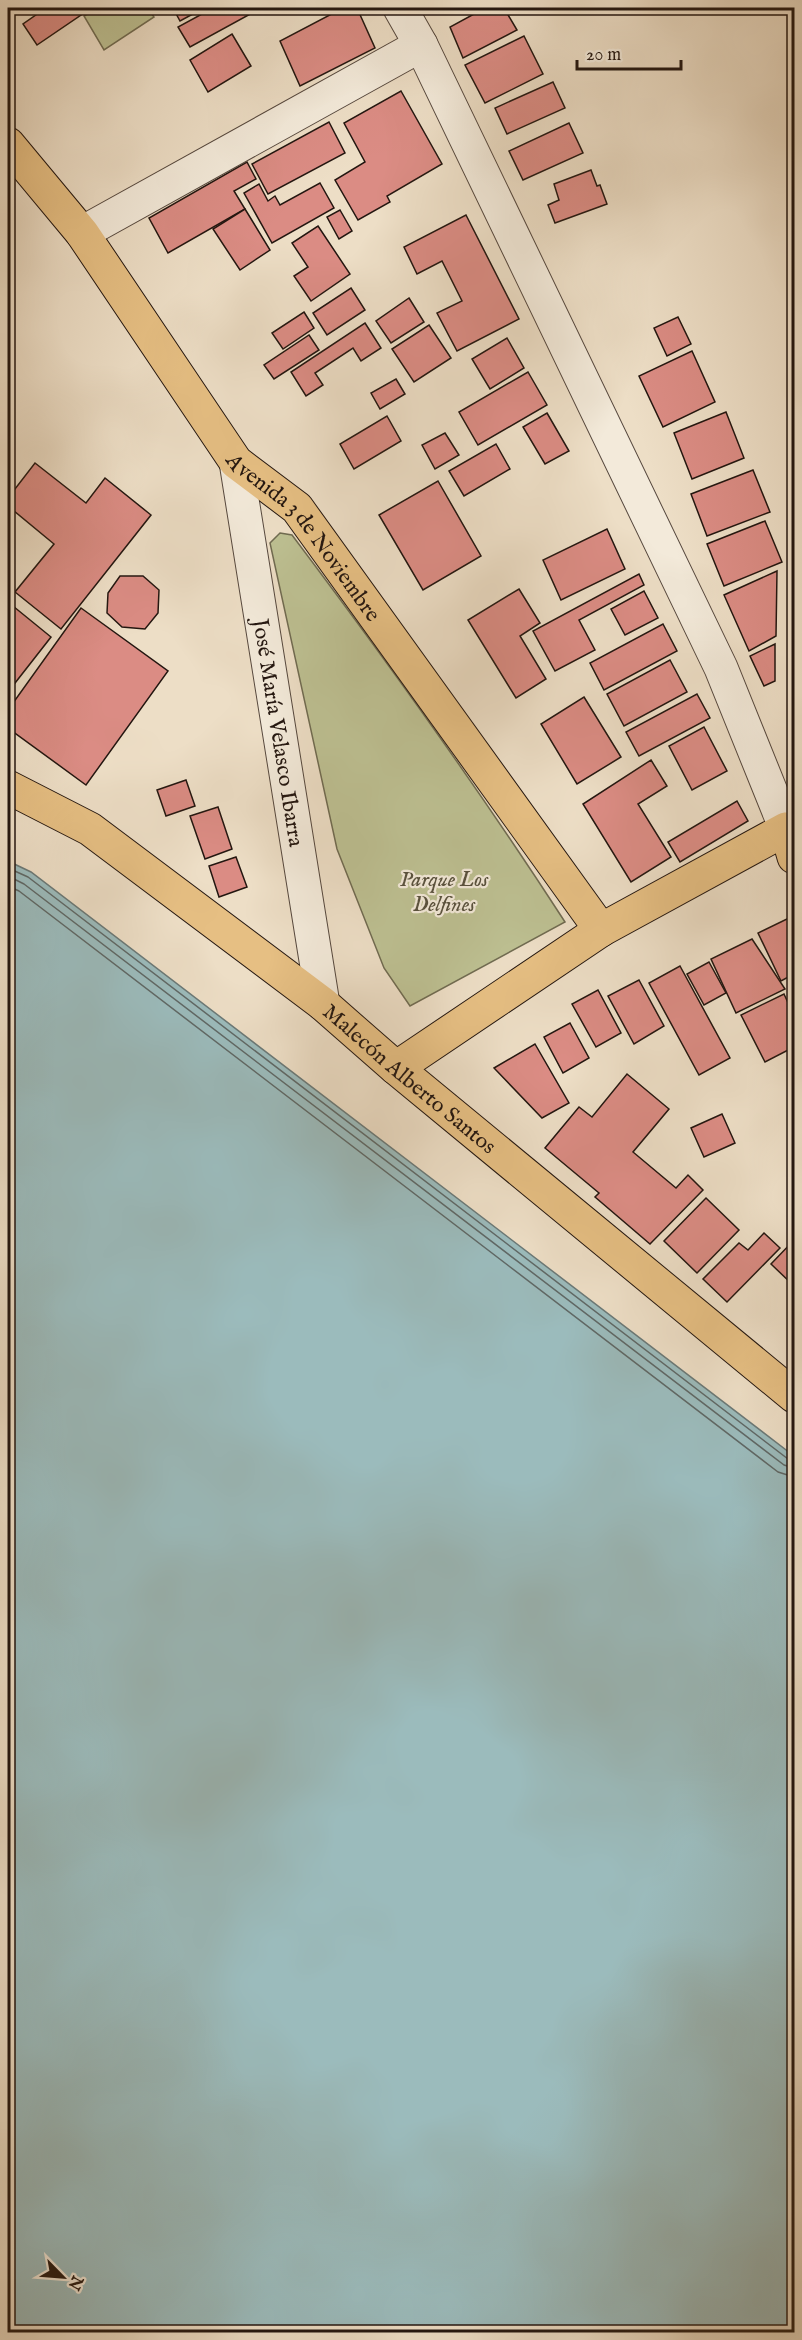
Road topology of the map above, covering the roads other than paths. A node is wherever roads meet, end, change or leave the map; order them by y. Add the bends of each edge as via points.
1 (400, 8) edge
2 (421, 45) junction
3 (8, 144) edge
4 (82, 233) junction
5 (236, 462) junction
6 (8, 787) edge
7 (790, 843) edge
8 (601, 930) junction
9 (323, 1004) junction
10 (396, 1068) junction
11 (795, 1396) edge

1 - 2 street
2 - 4 street
2 - 7 street via 721,668
3 - 4 main road, Avenida 3 de Noviembre
4 - 5 main road, Avenida 3 de Noviembre
5 - 8 main road, Avenida 3 de Noviembre via 297,508
5 - 9 street, José María Velasco Ibarra
6 - 9 main road, Malecón Alberto Santos via 90,829
7 - 8 main road
8 - 10 main road
9 - 10 main road, Malecón Alberto Santos
10 - 11 main road, Malecón Alberto Santos

